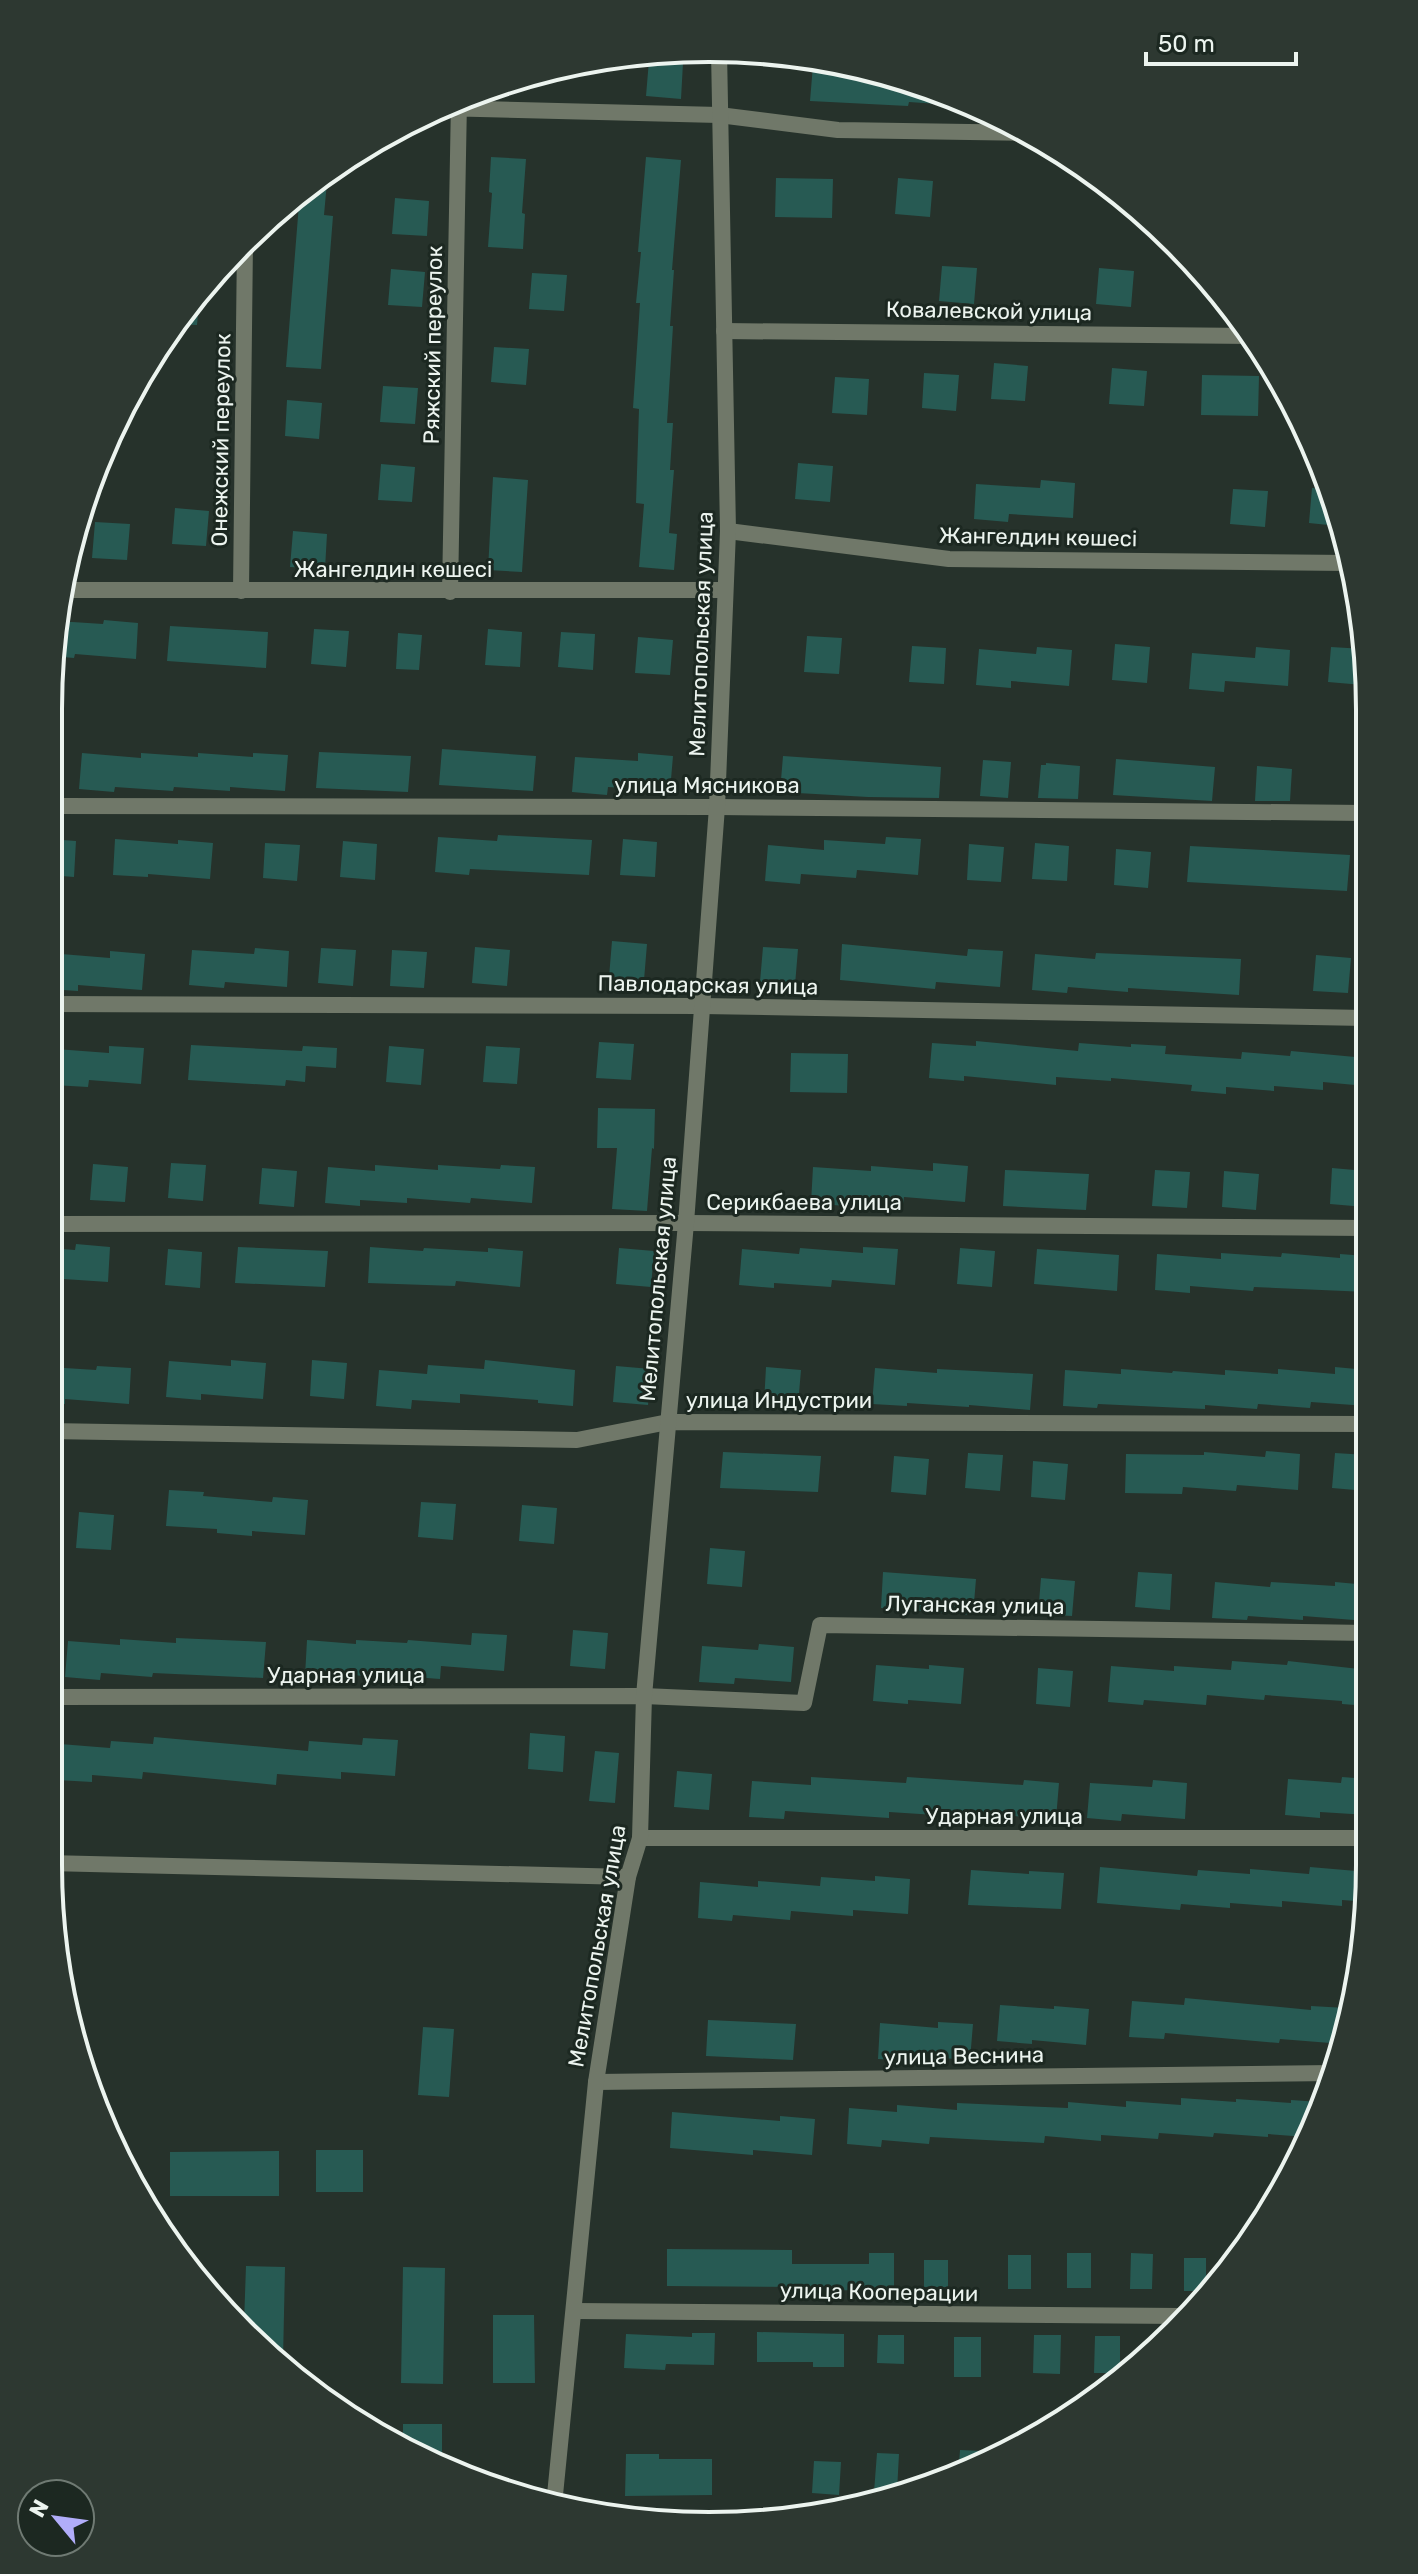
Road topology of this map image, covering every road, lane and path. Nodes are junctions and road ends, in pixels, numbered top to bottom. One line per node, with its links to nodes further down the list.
1 (719, 62): 4 (street, Мелитопольская улица)
2 (478, 105): 4 (street)
3 (459, 112): 14 (street, Ряжский переулок)
4 (719, 115): 5 (street); 7 (street, Мелитопольская улица)
5 (1002, 133)
6 (245, 259): 13 (street, Онежский переулок)
7 (724, 331): 8 (street, Ковалевской улица); 9 (street, Мелитопольская улица)
8 (1237, 336)
9 (728, 531): 10 (street, Жангелдин көшесі); 12 (street, Мелитопольская улица)
10 (1339, 563)
11 (73, 590): 13 (street, Жангелдин көшесі)
12 (725, 590): 14 (street, Жангелдин көшесі); 16 (street, Мелитопольская улица)
13 (241, 591): 14 (street, Жангелдин көшесі)
14 (450, 592)
15 (62, 806): 16 (street, улица Мясникова)
16 (717, 807): 17 (street, улица Мясникова); 19 (street, Мелитопольская улица)
17 (1356, 813)
18 (62, 1004): 19 (street, Павлодарская улица)
19 (702, 1006): 20 (street, Павлодарская улица); 21 (street, Мелитопольская улица)
20 (1356, 1018)
21 (686, 1223): 22 (street, Серикбаева улица); 23 (street, Серикбаева улица); 24 (street, Мелитопольская улица)
22 (62, 1224)
23 (1356, 1228)
24 (668, 1422): 25 (street, улица Индустрии); 26 (street, улица Индустрии); 28 (street, Мелитопольская улица)
25 (1356, 1424)
26 (62, 1431)
27 (1356, 1633): 28 (street, Луганская улица)
28 (644, 1696): 29 (street, Ударная улица); 30 (street, Мелитопольская улица)
29 (62, 1697)
30 (640, 1838): 31 (street, Ударная улица); 33 (street, Мелитопольская улица)
31 (1356, 1838)
32 (62, 1863): 33 (street)
33 (628, 1877): 35 (street, Мелитопольская улица)
34 (1322, 2073): 35 (street, улица Веснина)
35 (596, 2082): 36 (street, Мелитопольская улица)
36 (575, 2311): 37 (street, улица Кооперации); 38 (street, Мелитопольская улица)
37 (1172, 2316)
38 (555, 2493)

